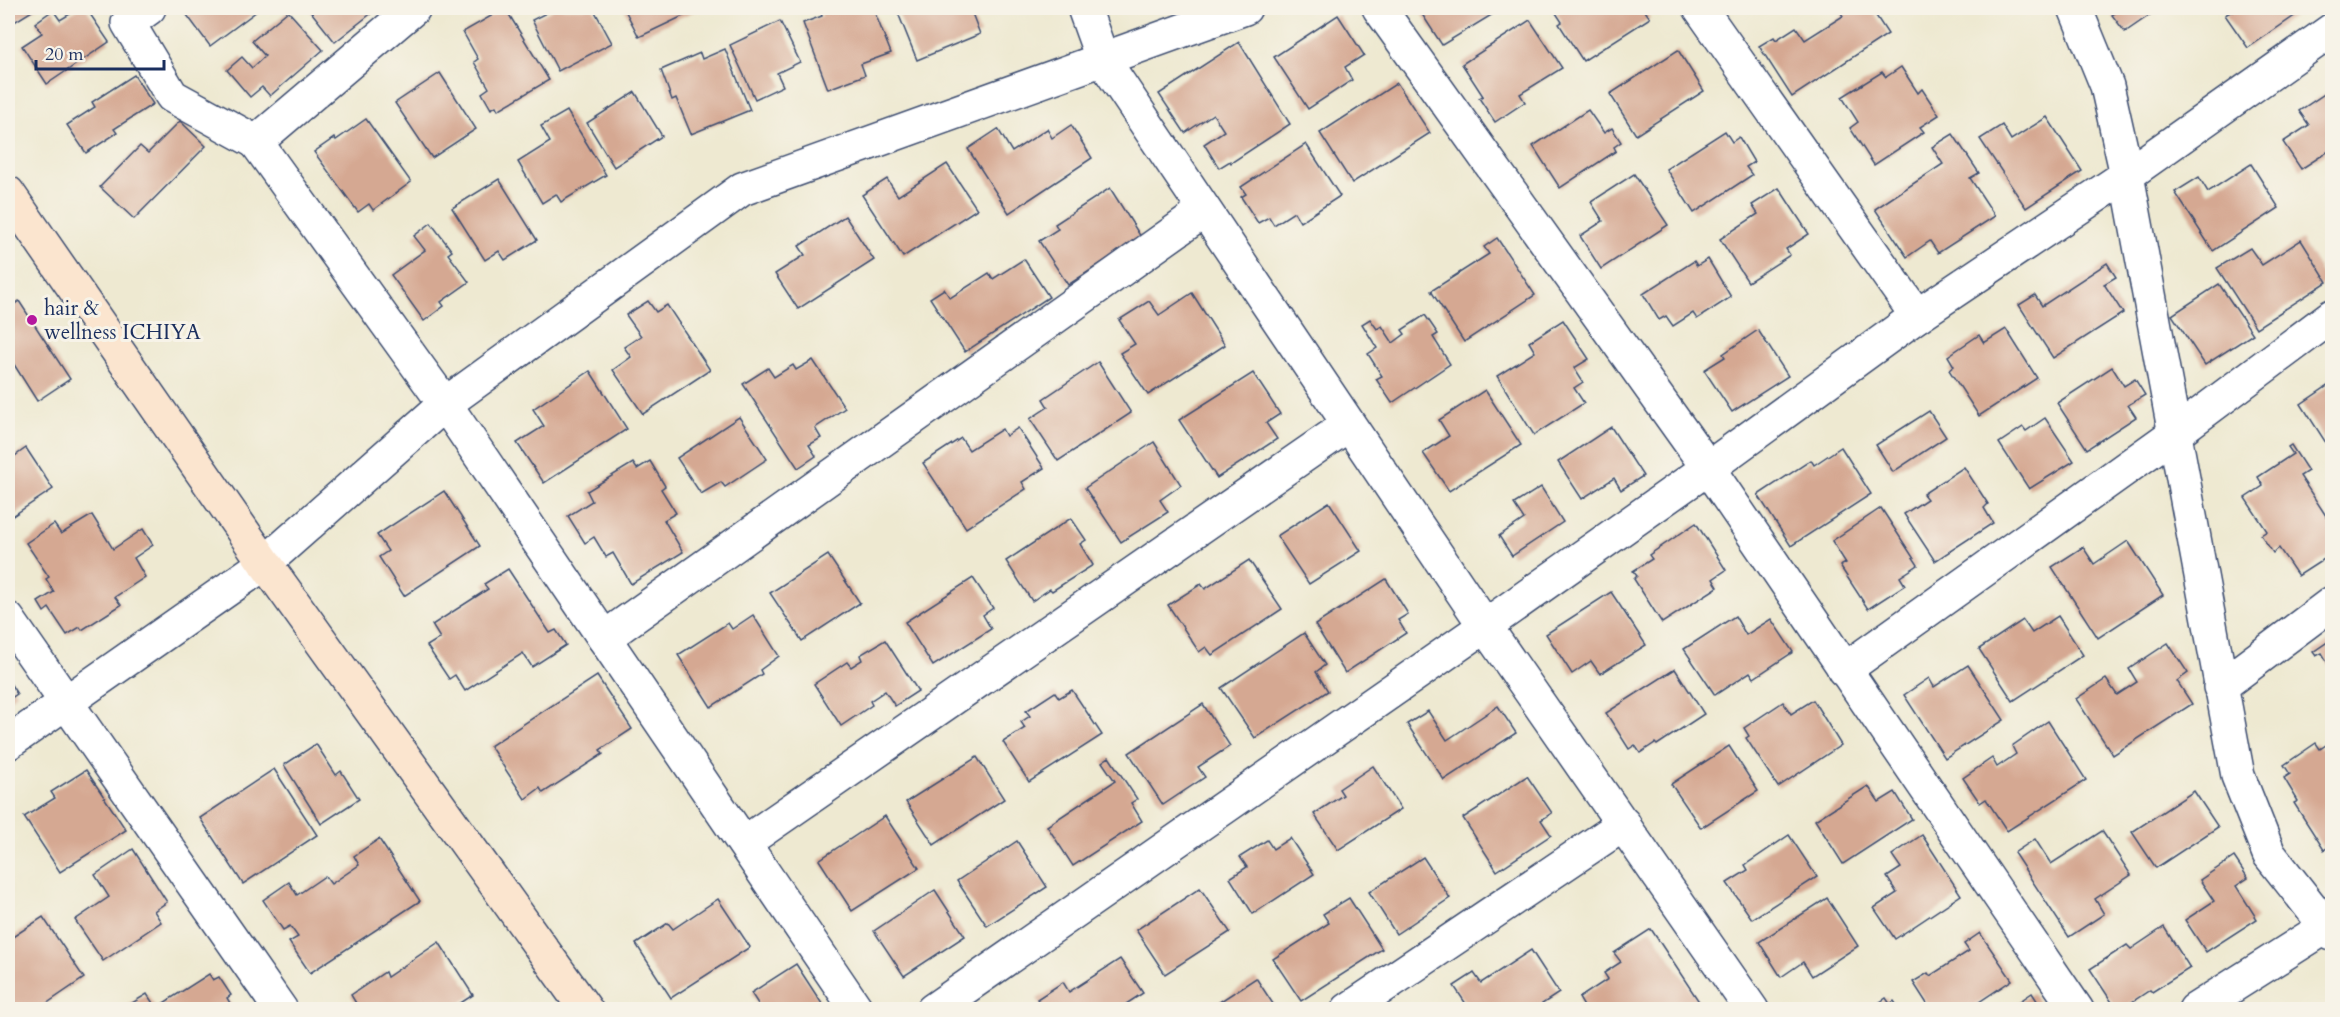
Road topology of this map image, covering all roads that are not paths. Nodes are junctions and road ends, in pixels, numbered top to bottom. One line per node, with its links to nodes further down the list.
1 (149, 8): 10 (street)
2 (414, 8): 10 (street)
3 (1084, 8): 9 (street)
4 (1245, 8): 9 (street)
5 (1379, 8): 19 (street)
6 (1700, 8): 14 (street)
7 (2075, 8): 11 (street)
8 (2332, 30): 11 (street)
9 (1101, 58): 13 (street); 16 (street)
10 (256, 142): 16 (street)
11 (2127, 175): 14 (street); 18 (street)
12 (8, 193): 20 (street)
13 (1204, 211): 17 (street); 24 (street)
14 (1917, 316): 19 (street)
15 (2332, 316): 18 (street)
16 (445, 404): 20 (street); 24 (street)
17 (1348, 425): 23 (street); 30 (street)
18 (2174, 434): 25 (street); 26 (street)
19 (1708, 468): 23 (street); 25 (street)
20 (265, 563): 27 (street); 33 (street)
21 (2332, 603): 26 (street)
22 (8, 619): 27 (street)
23 (1485, 626): 29 (street); 35 (street)
24 (604, 638): 30 (street)
25 (1845, 670): 38 (street)
26 (2220, 687): 31 (street)
27 (67, 701): 28 (street); 32 (street)
28 (8, 743)
29 (1624, 824): 36 (street); 37 (street)
30 (744, 843): 34 (street)
31 (2330, 928): 39 (street)
32 (281, 1010)
33 (586, 1010)
34 (857, 1010)
35 (933, 1010)
36 (1348, 1010)
37 (1752, 1010)
38 (2077, 1010)
39 (2195, 1010)

